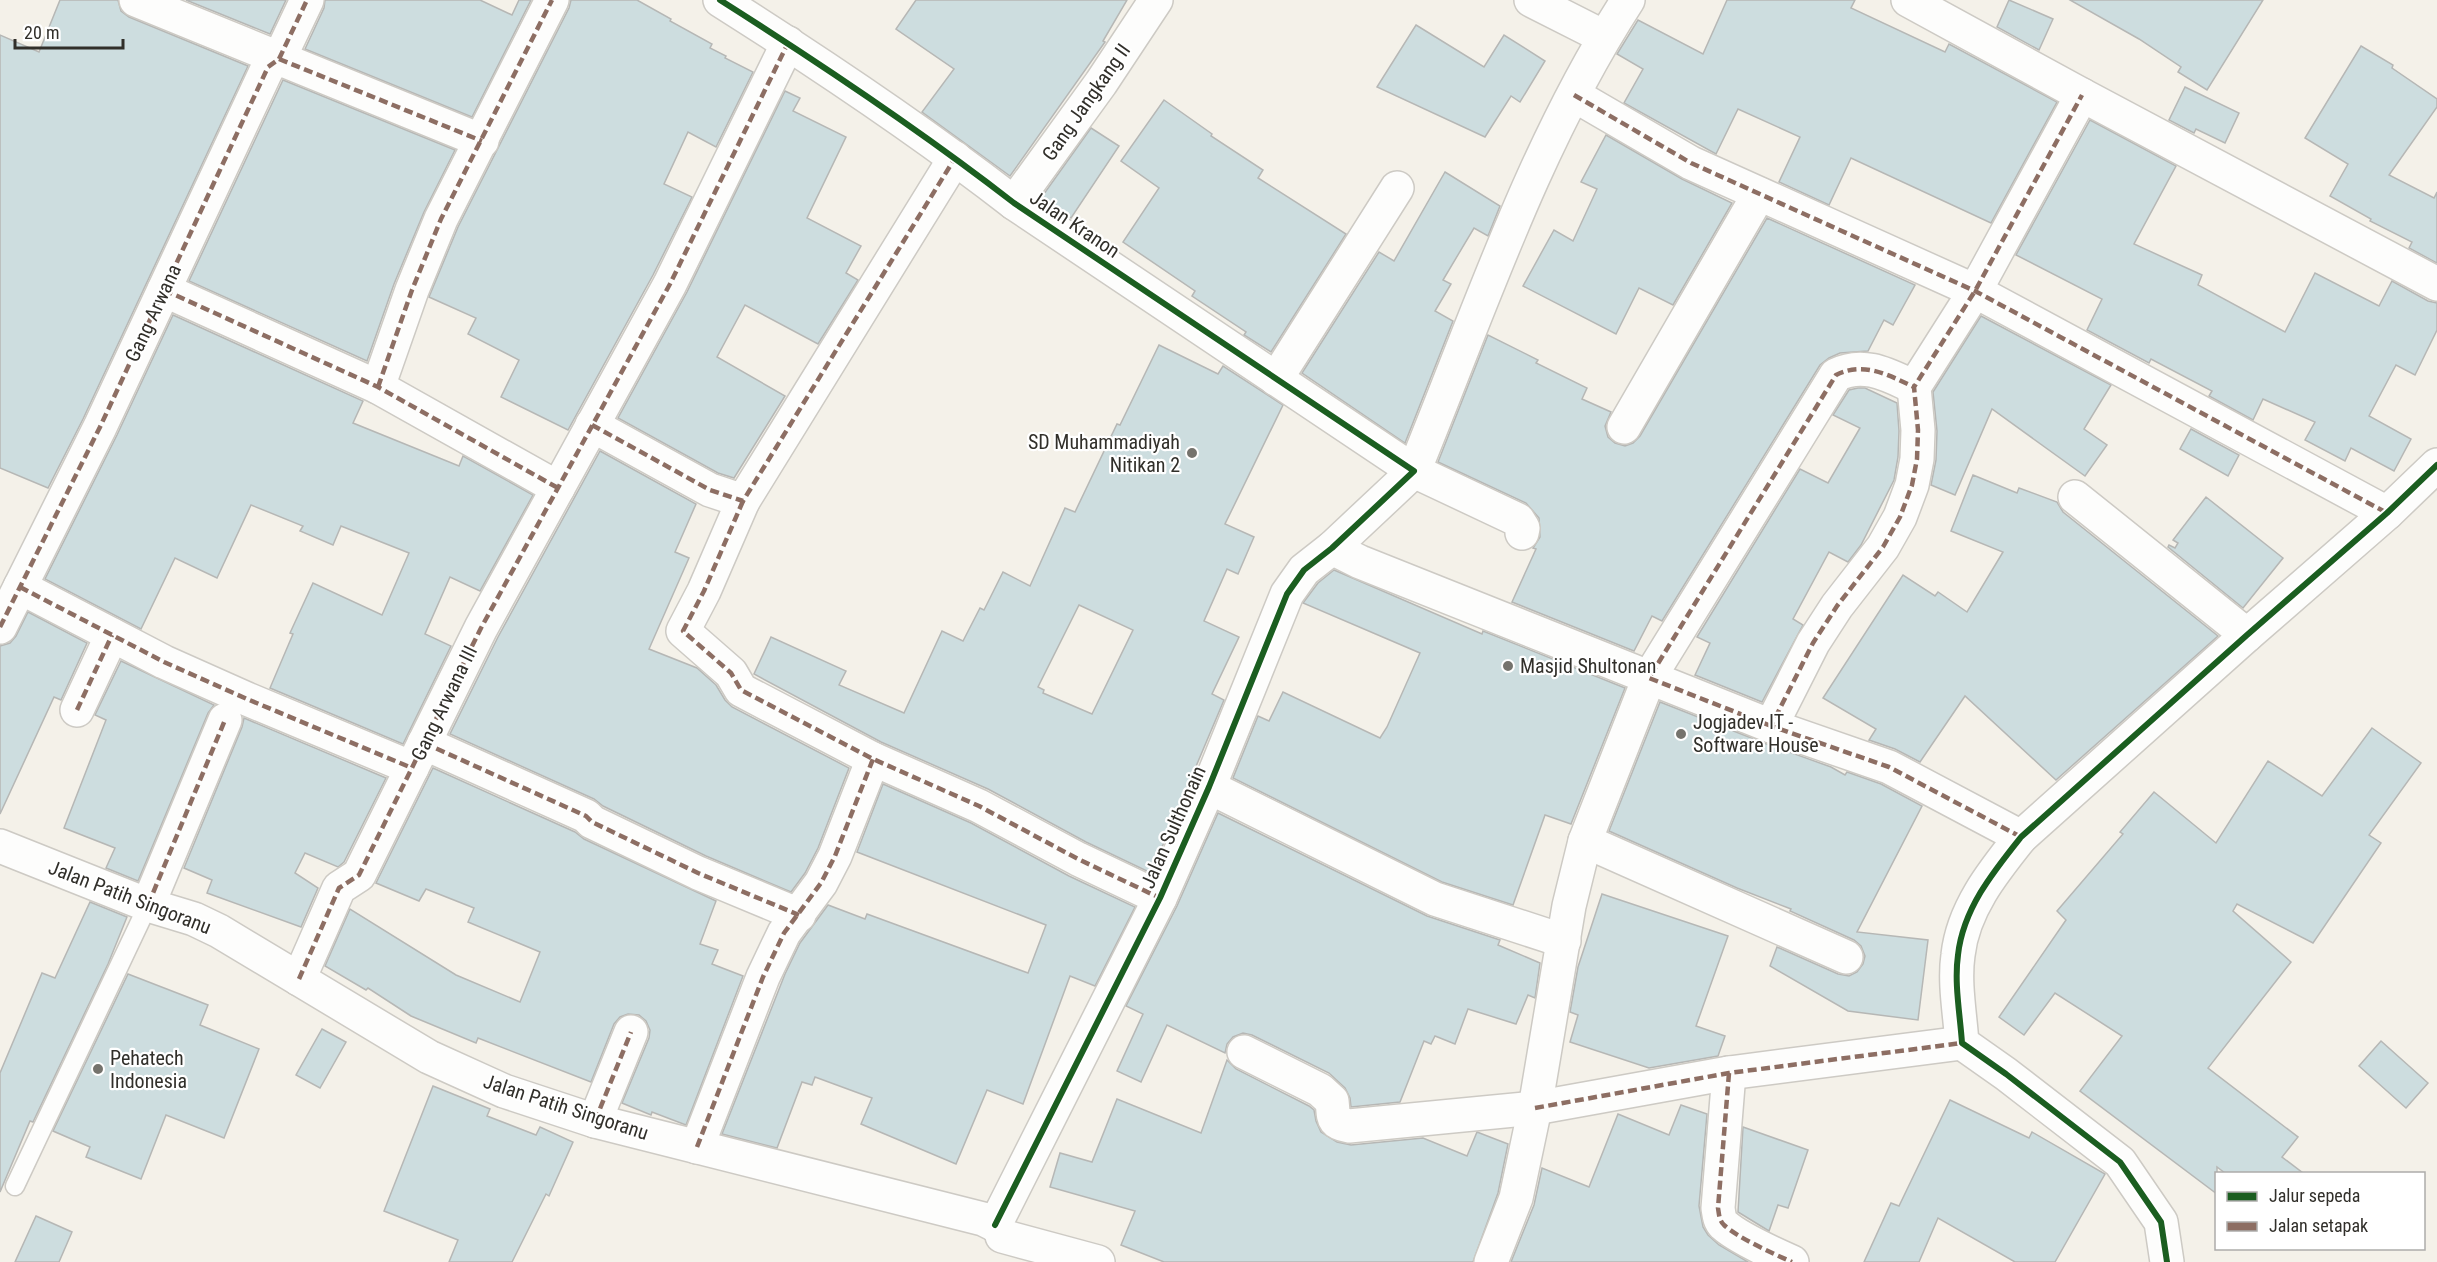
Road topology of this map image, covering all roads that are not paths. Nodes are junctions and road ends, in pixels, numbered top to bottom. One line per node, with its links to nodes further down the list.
1 (136, 0): 11 (street)
2 (307, 0): 11 (street, Gang Arwana)
3 (552, 0): 14 (street)
4 (720, 0): 10 (street, Jalan Kranon)
5 (1156, 0): 18 (street, Gang Jangkang II)
6 (1531, 0): 9 (street)
7 (1628, 0): 9 (street)
8 (1908, 0): 13 (street)
9 (1604, 37): 12 (street)
10 (788, 43): 15 (street, Jalan Kranon); 25 (street, Gang Arwana III)
11 (279, 59): 14 (street); 20 (street, Gang Arwana)
12 (1574, 95): 17 (street); 28 (street)
13 (2082, 95): 19 (street); 21 (street)
14 (482, 141): 23 (street)
15 (955, 158): 18 (street, Jalan Kranon); 31 (street)
16 (1397, 188): 22 (street)
17 (1759, 194): 21 (street); 26 (street)
18 (1014, 203): 22 (street, Jalan Kranon)
19 (2437, 284)
20 (164, 290): 23 (street); 35 (street, Gang Arwana)
21 (1975, 291): 24 (street); 32 (street)
22 (1276, 379): 28 (street, Jalan Kranon)
23 (378, 387): 29 (street)
24 (1914, 387): 39 (street); 42 (street)
25 (592, 425): 29 (street, Gang Arwana III); 31 (street)
26 (1624, 427)
27 (2437, 465): 32 (street)
28 (1414, 471): 33 (street, Jalan Kranon); 34 (street, Jalan Sulthonain)
29 (558, 488): 43 (street, Gang Arwana III)
30 (2075, 497): 38 (street)
31 (743, 501): 44 (street)
32 (2387, 513): 38 (street)
33 (1521, 533)
34 (1332, 548): 39 (street); 45 (street, Jalan Sulthonain)
35 (20, 587): 36 (street, Gang Arwana); 37 (street)
36 (0, 627)
37 (112, 635): 40 (street); 41 (street)
38 (2247, 635): 46 (street)
39 (1649, 678): 42 (street); 47 (street)
40 (77, 710)
41 (236, 710): 43 (street); 50 (street)
42 (1771, 726): 46 (street)
43 (418, 756): 51 (street); 54 (street, Gang Arwana III)
44 (873, 759): 49 (street); 51 (street)
45 (1209, 787): 49 (street, Jalan Sulthonain); 52 (street)
46 (2021, 837): 56 (street)
47 (1585, 841): 52 (street); 53 (street)
48 (0, 846): 50 (street, Jalan Patih Singoranu)
49 (1160, 898): 63 (street, Jalan Sulthonain)
50 (148, 905): 54 (street, Jalan Patih Singoranu); 62 (lane)
51 (799, 915): 61 (street)
52 (1564, 941): 59 (street)
53 (1846, 957)
54 (299, 979): 60 (street, Jalan Patih Singoranu)
55 (631, 1032): 60 (street)
56 (1962, 1043): 58 (street); 67 (street)
57 (1244, 1052): 59 (street)
58 (1729, 1073): 59 (street); 66 (street)
59 (1535, 1108): 65 (street)
60 (595, 1121): 61 (street, Jalan Patih Singoranu)
61 (697, 1147): 63 (street, Jalan Patih Singoranu)
62 (15, 1186)
63 (999, 1241): 64 (street, Jalan Patih Singoranu)
64 (1098, 1262)
65 (1491, 1262)
66 (1792, 1262)
67 (2167, 1262)

